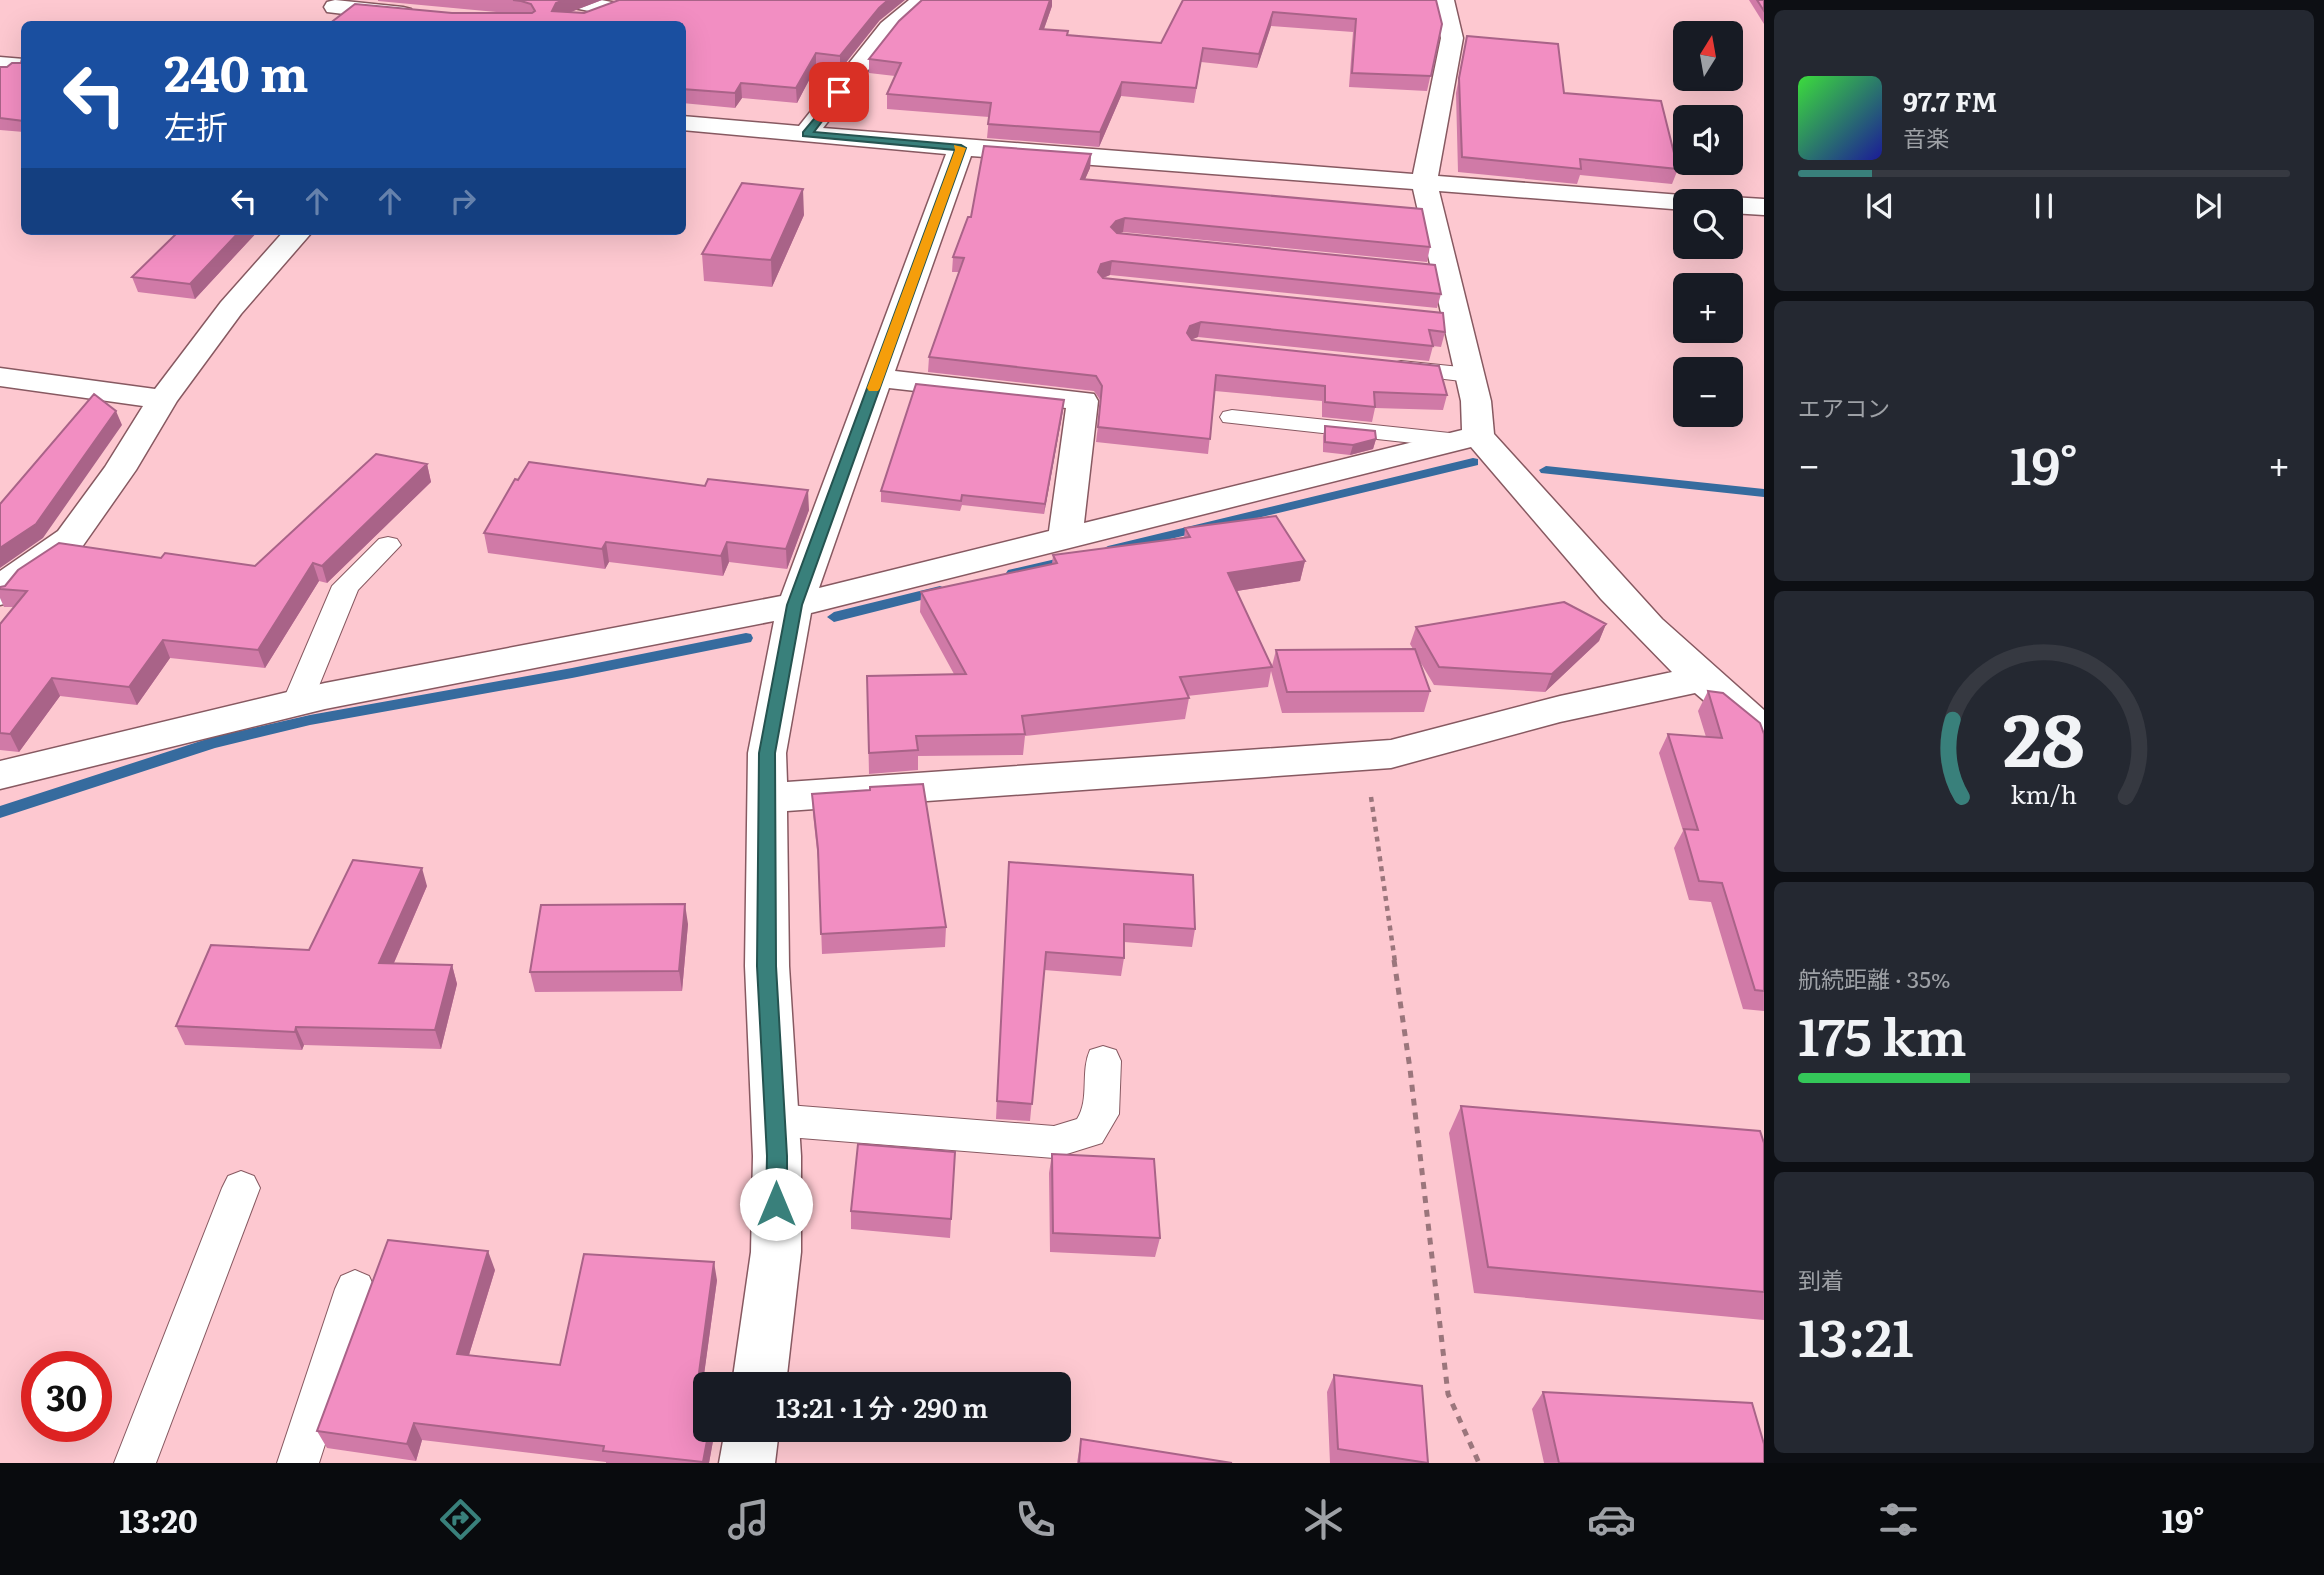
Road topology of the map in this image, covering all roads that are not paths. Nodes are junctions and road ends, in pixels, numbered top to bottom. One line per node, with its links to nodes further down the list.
1 (567, 0): 5 (street)
2 (922, 0): 12 (street)
3 (1443, 0): 14 (street)
4 (339, 4): 6 (street); 7 (street)
5 (619, 4): 8 (street)
6 (429, 16)
7 (320, 21)
8 (575, 21)
9 (0, 64): 10 (street)
10 (21, 66)
11 (686, 123): 12 (street)
12 (806, 134): 13 (street)
13 (961, 148): 14 (street); 22 (street)
14 (1424, 182): 15 (street); 20 (street)
15 (1673, 201)
16 (1743, 206): 17 (street)
17 (1764, 208)
18 (295, 235): 23 (street)
19 (1375, 365): 20 (lane)
20 (1470, 375): 25 (street)
21 (0, 377): 23 (street)
22 (877, 378): 26 (street); 29 (street)
23 (163, 399): 28 (street)
24 (1232, 417): 25 (lane)
25 (1468, 439): 26 (street); 30 (street)
26 (1065, 538): 29 (street)
27 (388, 545): 31 (lane)
28 (0, 594)
29 (794, 605): 31 (street); 34 (street)
30 (1704, 678): 32 (street); 34 (street)
31 (297, 703): 33 (street)
32 (1764, 730)
33 (0, 775)
34 (767, 797): 36 (street)
35 (1102, 1061): 36 (lane)
36 (775, 1120): 39 (street)
37 (241, 1188): 41 (lane)
38 (355, 1289): 42 (lane)
39 (761, 1372)
40 (750, 1442): 43 (street)
41 (135, 1463)
42 (298, 1463)
43 (747, 1463)

